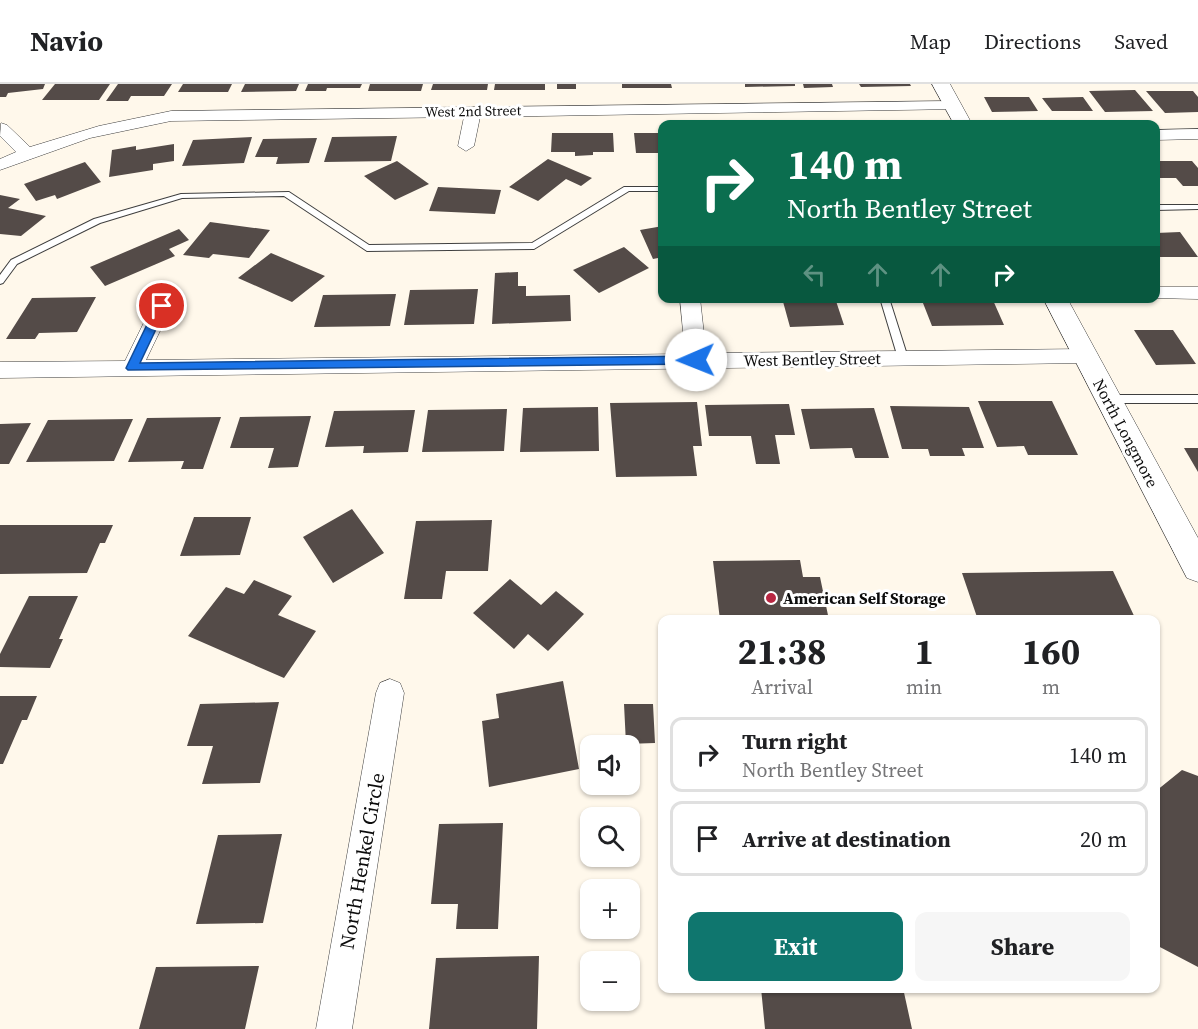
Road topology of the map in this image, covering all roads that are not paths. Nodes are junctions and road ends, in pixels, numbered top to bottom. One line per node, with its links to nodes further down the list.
1 (941, 84): 2 (street)
2 (953, 106): 3 (street, West 2nd Street); 4 (street)
3 (473, 111): 8 (street); 9 (street, West 2nd Street)
4 (961, 120)
5 (1, 128): 9 (street)
6 (1160, 135): 7 (street)
7 (1198, 135)
8 (466, 146)
9 (27, 154): 10 (street, West 2nd Street)
10 (0, 165)
11 (658, 189): 14 (lane)
12 (1198, 207): 13 (lane)
13 (1160, 208)
14 (0, 281)
15 (1160, 293): 16 (street)
16 (1198, 293)
17 (690, 303): 23 (street)
18 (886, 303): 22 (lane)
19 (1058, 303): 21 (street, North Longmore)
20 (162, 306): 24 (street)
21 (1085, 356): 22 (street, West Bentley Street); 26 (street, North Longmore)
22 (903, 358): 23 (street, West Bentley Street)
23 (696, 360): 24 (street, West Bentley Street)
24 (132, 368): 25 (street, West Bentley Street)
25 (0, 370)
26 (1108, 399): 27 (lane); 28 (street, North Longmore)
27 (1198, 399)
28 (1190, 537): 29 (street, North Longmore)
29 (1198, 568)
30 (390, 693): 31 (street, North Henkel Circle)
31 (334, 1029)

